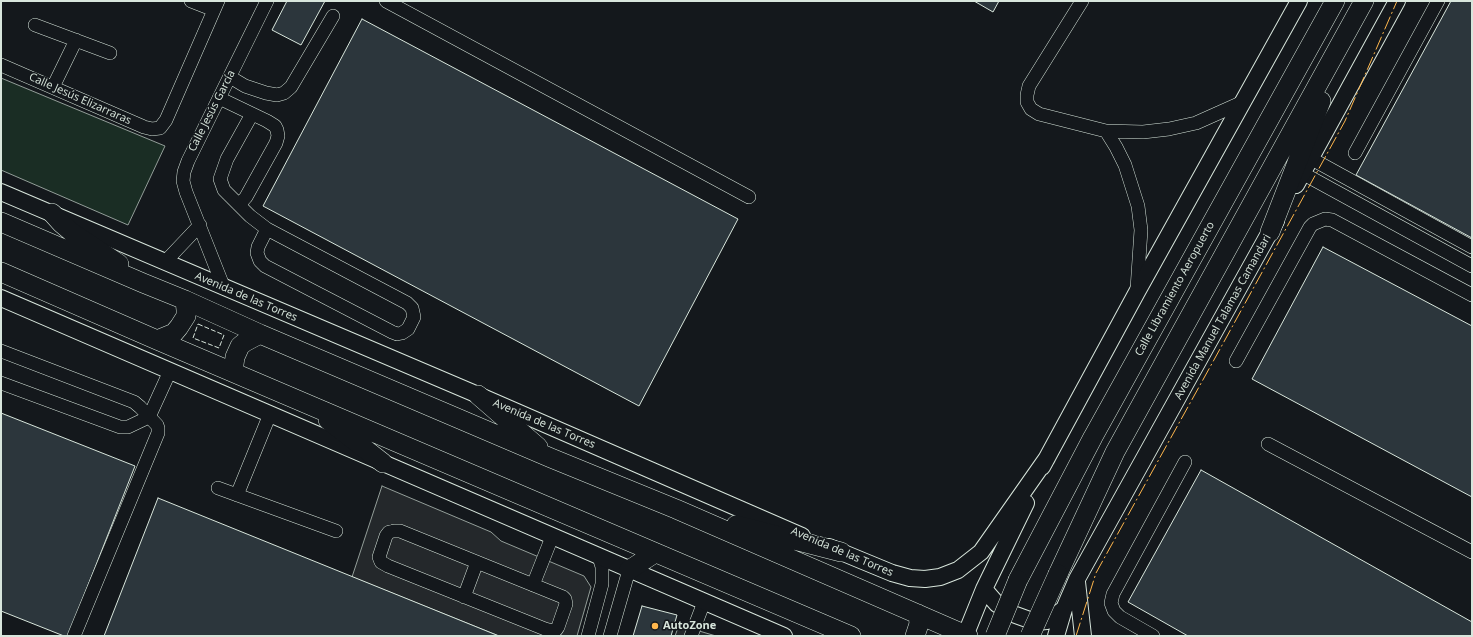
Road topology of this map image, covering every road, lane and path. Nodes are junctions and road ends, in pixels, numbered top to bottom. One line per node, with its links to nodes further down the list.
1 (191, 1): 10 (street)
2 (267, 1): 17 (street, Calle Jesús García)
3 (386, 1): 27 (street)
4 (1082, 1): 22 (street)
5 (1299, 1): 20 (main road)
6 (1335, 1): 86 (highway, Calle Libramiento Aeropuerto, bridge)
7 (1364, 1): 13 (highway)
8 (1397, 1): 24 (main road, Avenida Manuel Talamas Camandari)
9 (1438, 1): 23 (street)
10 (216, 6): 18 (street, Calle Jesús Elizarraras)
11 (333, 16): 17 (street)
12 (35, 25): 14 (street)
13 (1346, 35): 33 (highway); 87 (highway, bridge)
14 (76, 40): 15 (street); 18 (street)
15 (110, 53)
16 (1, 65): 18 (street, Calle Jesús Elizarraras)
17 (230, 77): 19 (street, Calle Jesús García)
18 (53, 87)
19 (219, 98): 21 (street); 31 (street, Calle Jesús García)
20 (1243, 102): 22 (street); 40 (main road)
21 (252, 114): 28 (street); 28 (street)
22 (1106, 130): 40 (street)
23 (1355, 153)
24 (1310, 158): 25 (main road, Avenida Manuel Talamas Camandari); 34 (street)
25 (1302, 173): 33 (main road, Avenida Manuel Talamas Camandari); 36 (street)
26 (1, 192): 29 (main road, Avenida de las Torres)
27 (749, 197)
28 (239, 205): 32 (street)
29 (52, 213): 35 (main road, Avenida de las Torres); 38 (highway)
30 (1, 222): 38 (highway)
31 (200, 225): 35 (street); 39 (street, Calle Jesús García)
32 (267, 229): 32 (street)
33 (1270, 232): 71 (main road, Avenida Manuel Talamas Camandari)
34 (1472, 247)
35 (165, 262): 39 (main road, Avenida de las Torres)
36 (1472, 266)
37 (1, 272): 45 (highway)
38 (143, 283): 43 (highway)
39 (224, 288): 51 (main road, Avenida de las Torres)
40 (1137, 292): 57 (main road)
41 (1472, 295): 47 (street)
42 (1, 298): 48 (main road)
43 (185, 300): 44 (highway); 45 (highway)
44 (260, 334): 49 (highway); 56 (highway)
45 (157, 340): 49 (highway)
46 (1, 351): 54 (street)
47 (1236, 360)
48 (170, 371): 53 (main road); 54 (street)
49 (233, 372): 52 (highway)
50 (1, 383): 54 (street)
51 (478, 395): 56 (highway); 65 (main road, Avenida de las Torres)
52 (307, 403): 59 (highway); 67 (highway)
53 (270, 414): 59 (main road); 61 (street)
54 (149, 417): 78 (street)
55 (1268, 444): 66 (street)
56 (551, 458): 62 (highway)
57 (1047, 458): 65 (main road, Avenida de las Torres); 73 (main road)
58 (1185, 462): 90 (street)
59 (383, 463): 64 (main road)
60 (218, 488): 61 (street)
61 (237, 495): 63 (street)
62 (676, 509): 65 (highway); 77 (highway)
63 (336, 531)
64 (552, 537): 68 (main road); 72 (street)
65 (841, 552)
66 (1472, 552)
67 (655, 553): 70 (highway); 83 (highway)
68 (600, 557): 70 (main road); 79 (street)
69 (477, 562): 72 (street); 74 (street); 74 (street)
70 (629, 570): 75 (main road); 80 (street)
71 (1077, 579): 76 (main road, Avenida Manuel Talamas Camandari); 89 (main road)
72 (533, 585): 74 (street)
73 (984, 589): 76 (main road); 85 (main road)
74 (464, 597)
75 (704, 602): 81 (street); 82 (main road)
76 (1064, 608): 88 (main road, Avenida Manuel Talamas Camandari)
77 (918, 614): 84 (highway); 85 (highway)
78 (74, 636)
79 (588, 636)
80 (610, 636)
81 (691, 636)
82 (784, 636)
83 (851, 636)
84 (915, 636)
85 (966, 636)
86 (995, 636)
87 (1030, 636)
88 (1056, 636)
89 (1084, 636)
90 (1154, 636)

